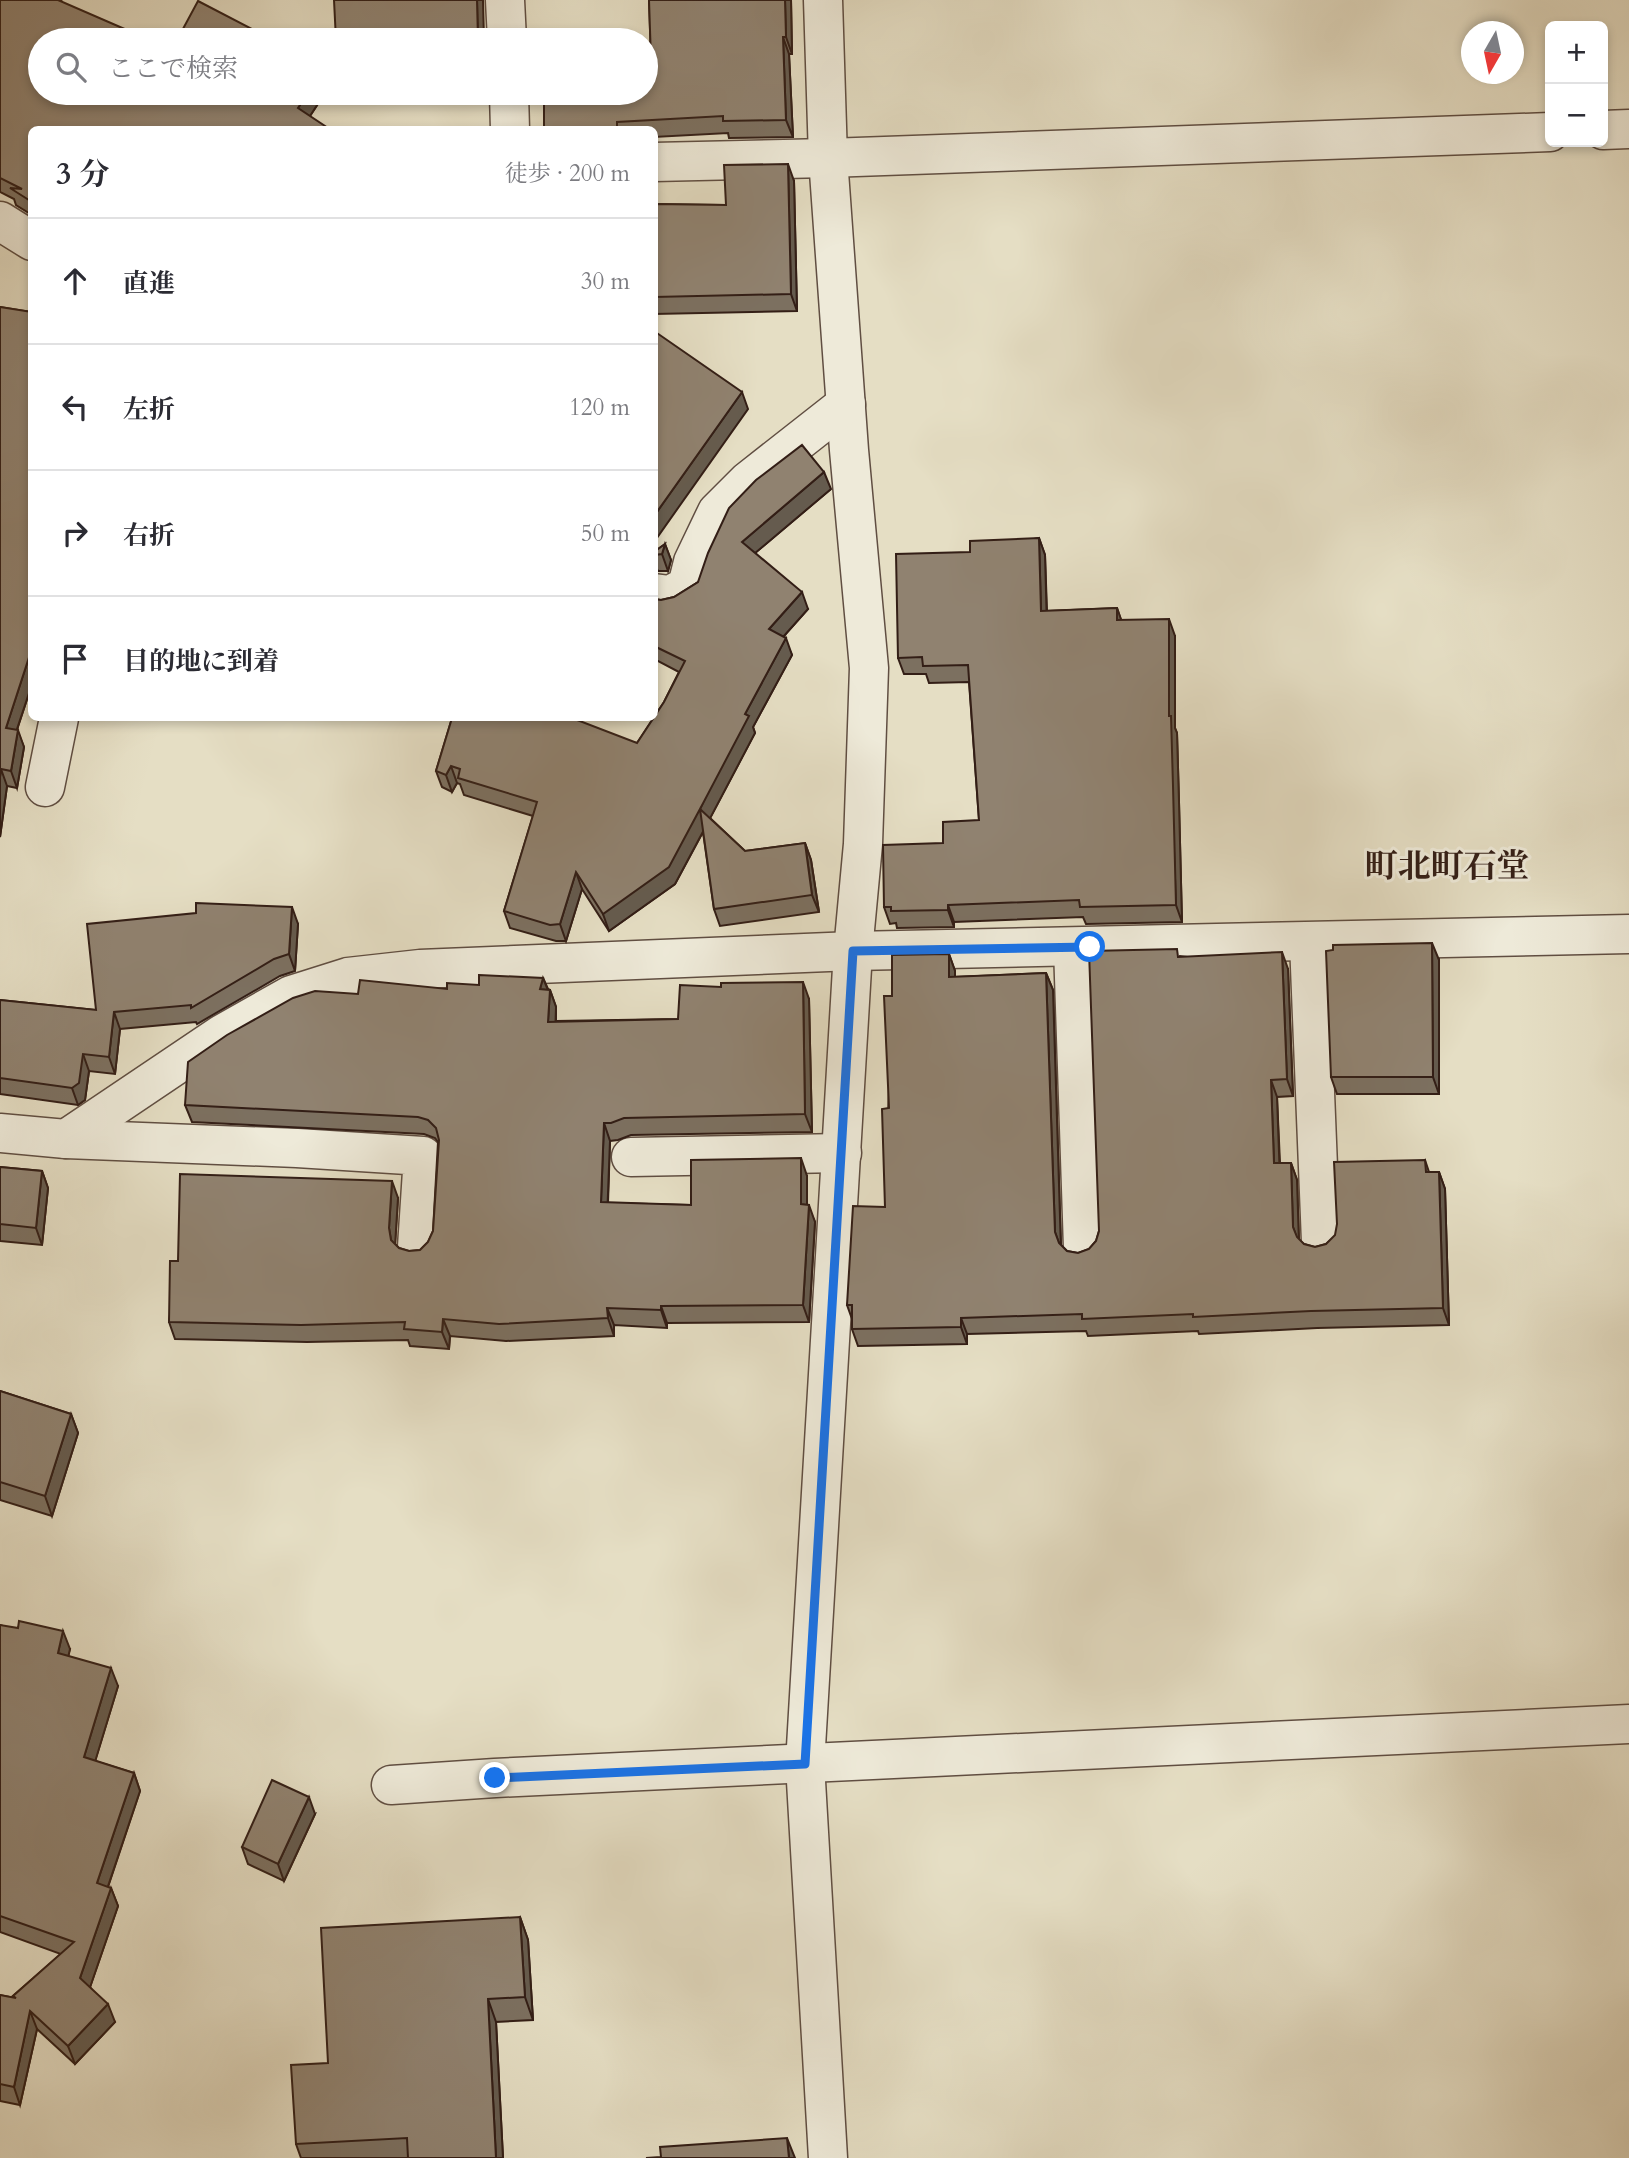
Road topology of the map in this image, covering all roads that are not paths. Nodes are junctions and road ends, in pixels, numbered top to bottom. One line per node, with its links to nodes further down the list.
1 (505, 0): 3 (street)
2 (823, 0): 9 (street)
3 (506, 28)
4 (509, 105): 5 (street)
5 (510, 126)
6 (1629, 129): 7 (street)
7 (1608, 130)
8 (1545, 132): 9 (street)
9 (828, 158): 10 (street); 13 (street)
10 (658, 162)
11 (0, 221): 12 (street)
12 (28, 238)
13 (846, 404): 14 (street); 20 (street)
14 (658, 594)
15 (58, 721): 16 (street)
16 (45, 788)
17 (1629, 934): 18 (street)
18 (1309, 942): 19 (street); 25 (street)
19 (1073, 947): 20 (street); 27 (street)
20 (853, 951): 22 (street); 23 (street)
21 (0, 1133): 22 (street)
22 (66, 1139): 26 (street)
23 (842, 1153): 24 (street); 29 (street)
24 (631, 1157)
25 (1321, 1242)
26 (417, 1247)
27 (1083, 1248)
28 (1629, 1724): 29 (street)
29 (805, 1764): 30 (street); 31 (street)
30 (391, 1785)
31 (828, 2158)

